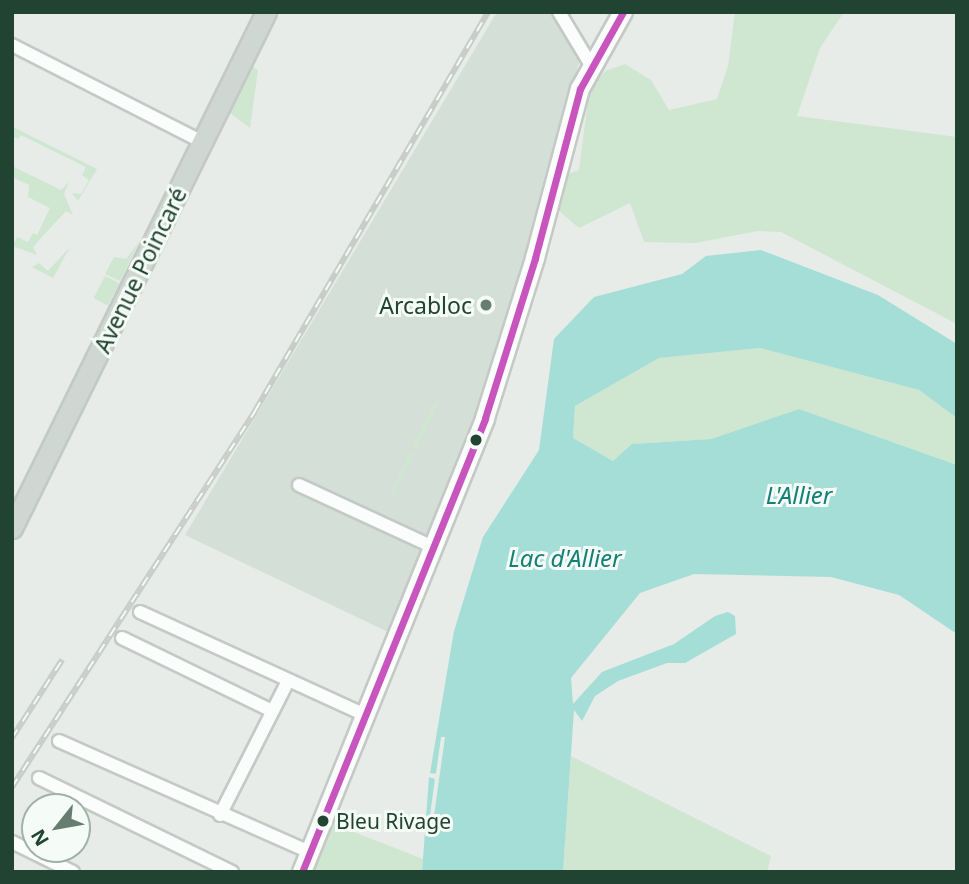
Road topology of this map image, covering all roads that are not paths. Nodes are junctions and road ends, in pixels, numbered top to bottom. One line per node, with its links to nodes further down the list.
1 (267, 12): 6 (main road, Avenue Poincaré)
2 (559, 12): 5 (street)
3 (623, 12): 5 (street)
4 (12, 45): 6 (street)
5 (592, 67): 9 (street)
6 (202, 142): 8 (main road, Avenue Poincaré)
7 (299, 485): 9 (street)
8 (12, 528)
9 (433, 547): 14 (street)
10 (140, 612): 12 (street)
11 (122, 638): 13 (street)
12 (288, 681): 13 (street); 14 (street)
13 (270, 710): 17 (street)
14 (365, 715): 19 (street)
15 (60, 741): 17 (street)
16 (39, 778): 21 (street)
17 (220, 814): 19 (street)
18 (12, 842): 20 (street)
19 (310, 852): 22 (street)
20 (73, 872)
21 (232, 872)
22 (302, 872)

